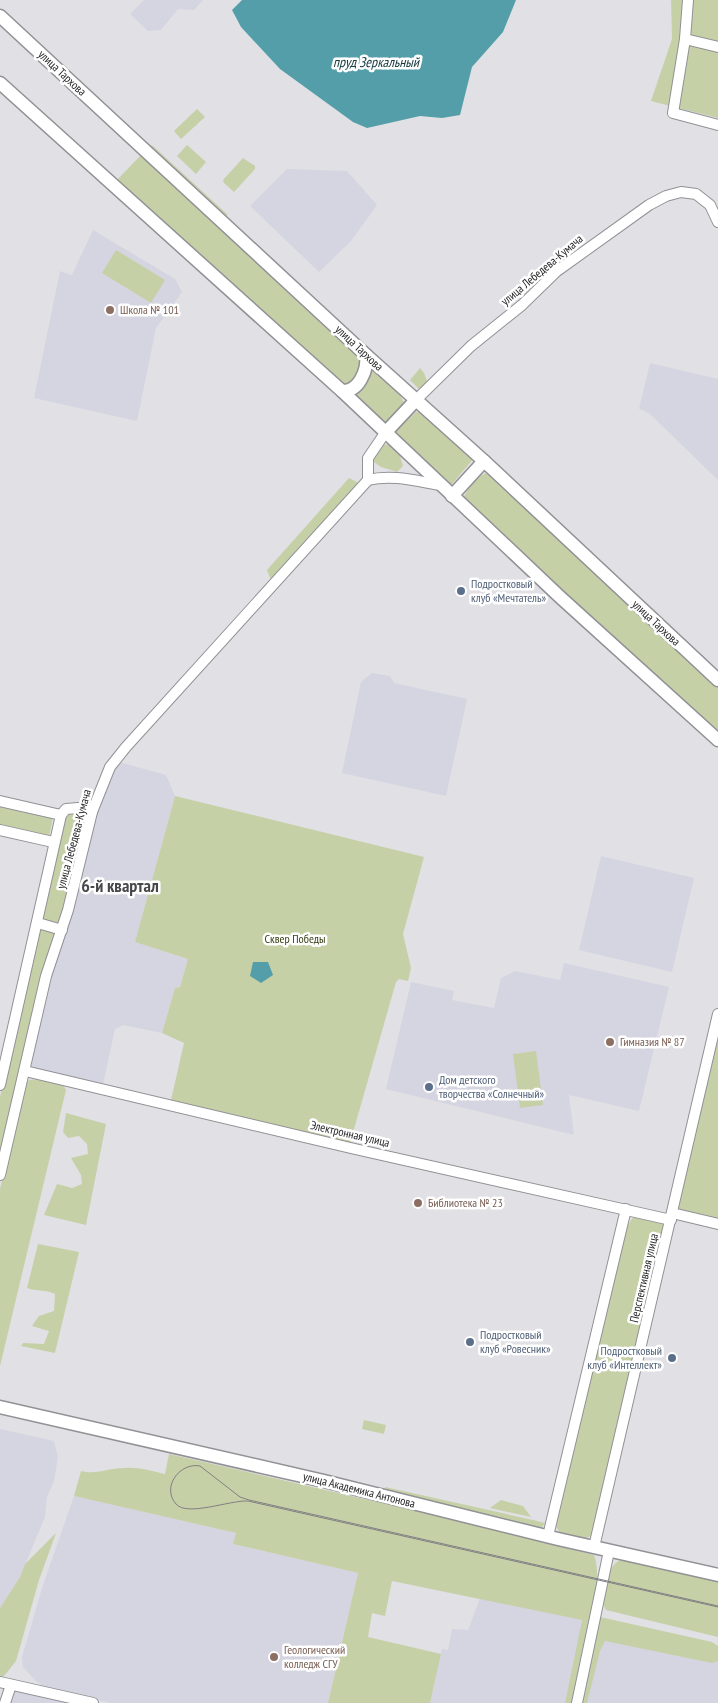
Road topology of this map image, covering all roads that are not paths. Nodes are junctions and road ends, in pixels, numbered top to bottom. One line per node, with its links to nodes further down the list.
1 (688, 0): 3 (street)
2 (0, 16): 8 (main road, улица Тархова)
3 (685, 39): 4 (street); 6 (street)
4 (718, 46)
5 (0, 83): 9 (main road)
6 (718, 125)
7 (718, 222): 10 (street, улица Лебедева-Кумача)
8 (366, 355): 9 (main road); 10 (main road, улица Тархова)
9 (342, 391): 11 (main road)
10 (416, 400): 11 (main road); 12 (main road, улица Тархова)
11 (385, 433): 13 (street); 14 (main road)
12 (484, 460): 15 (main road); 16 (main road, улица Тархова)
13 (368, 480): 14 (street); 19 (street, улица Лебедева-Кумача)
14 (440, 485): 15 (main road)
15 (452, 496): 17 (main road)
16 (718, 680)
17 (718, 740)
18 (0, 801): 20 (street)
19 (92, 812): 20 (street); 24 (street, улица Лебедева-Кумача)
20 (61, 815): 22 (street, улица Лебедева-Кумача)
21 (0, 830): 22 (street)
22 (53, 842): 23 (street, улица Лебедева-Кумача)
23 (38, 923): 24 (street); 27 (street, улица Лебедева-Кумача)
24 (62, 930): 26 (street, улица Лебедева-Кумача)
25 (718, 1014): 30 (street, Перспективная улица)
26 (25, 1071): 28 (street, улица Лебедева-Кумача); 29 (street, Электронная улица)
27 (0, 1085)
28 (0, 1176)
29 (626, 1209): 30 (street, Электронная улица); 33 (street)
30 (671, 1217): 31 (street, Электронная улица); 34 (street, Перспективная улица)
31 (718, 1224)
32 (0, 1407): 33 (main road, улица Академика Антонова)
33 (548, 1536): 34 (main road, улица Академика Антонова)
34 (594, 1547): 35 (main road, улица Академика Антонова)
35 (609, 1551): 36 (main road, улица Академика Антонова); 41 (street)
36 (718, 1575)
37 (0, 1682): 38 (street)
38 (11, 1685): 39 (street); 40 (street)
39 (5, 1703)
40 (93, 1703)
41 (577, 1703)

